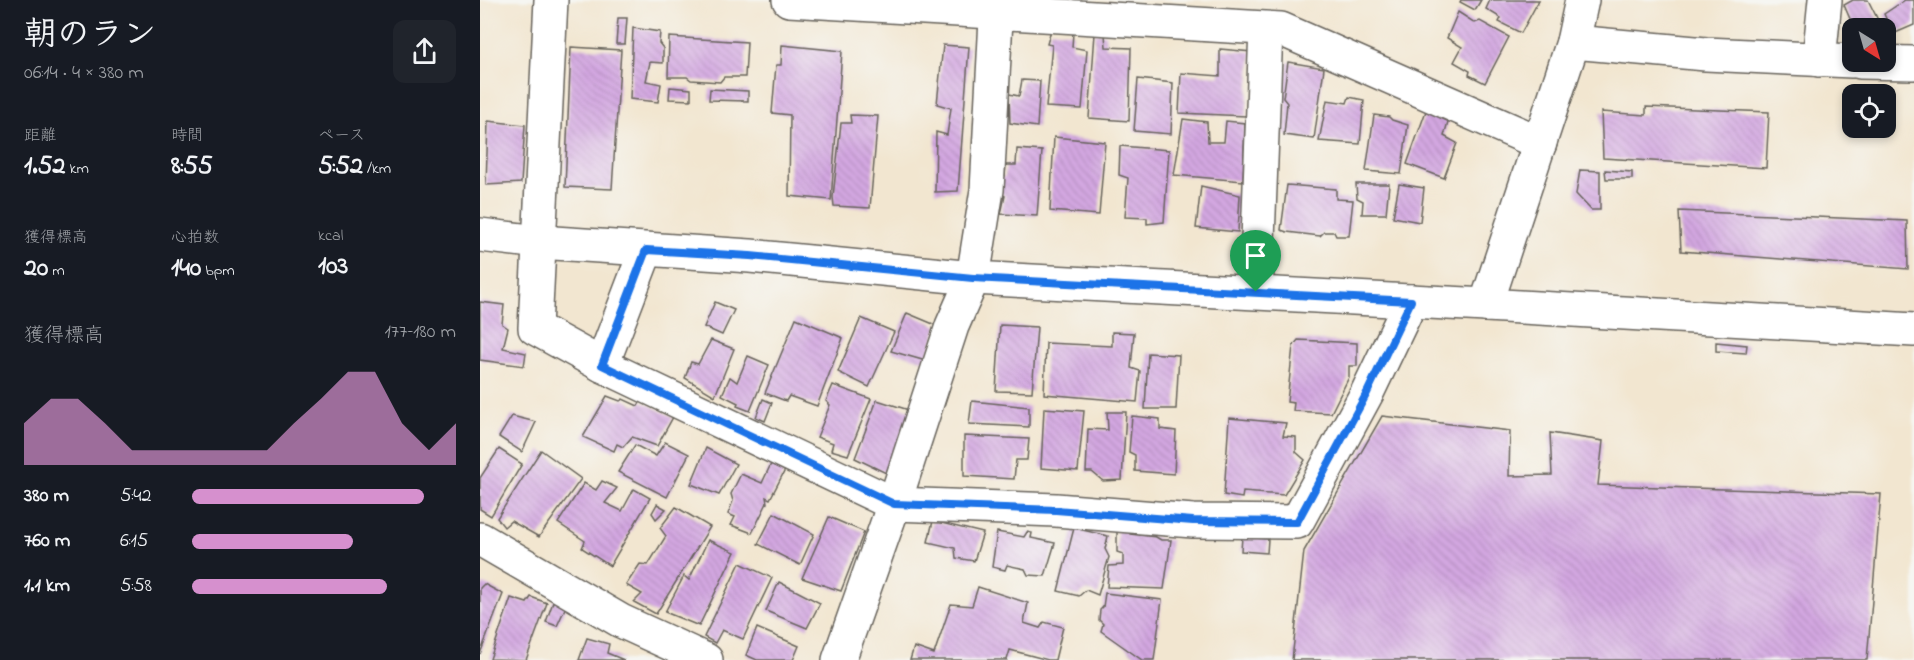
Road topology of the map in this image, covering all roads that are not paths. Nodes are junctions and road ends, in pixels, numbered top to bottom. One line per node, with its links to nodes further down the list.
1 (551, 0): 14 (street)
2 (789, 0): 5 (street)
3 (1582, 0): 7 (street)
4 (1825, 0): 8 (street)
5 (997, 7): 6 (street); 16 (street)
6 (1266, 29): 12 (street); 17 (street)
7 (1573, 42): 8 (street); 12 (street)
8 (1819, 60): 9 (street)
9 (1842, 61)
10 (1896, 63): 11 (street)
11 (1914, 63)
12 (1540, 143): 19 (street)
13 (480, 235): 14 (street)
14 (539, 242): 15 (street); 21 (street)
15 (646, 250): 16 (street); 21 (street)
16 (973, 278): 17 (street); 22 (street)
17 (1256, 292): 18 (street)
18 (1411, 301): 19 (street); 22 (street)
19 (1486, 304): 20 (street)
20 (1914, 330)
21 (602, 365): 22 (street)
22 (894, 504): 25 (street)
23 (480, 539): 24 (street)
24 (706, 660)
25 (839, 660)

